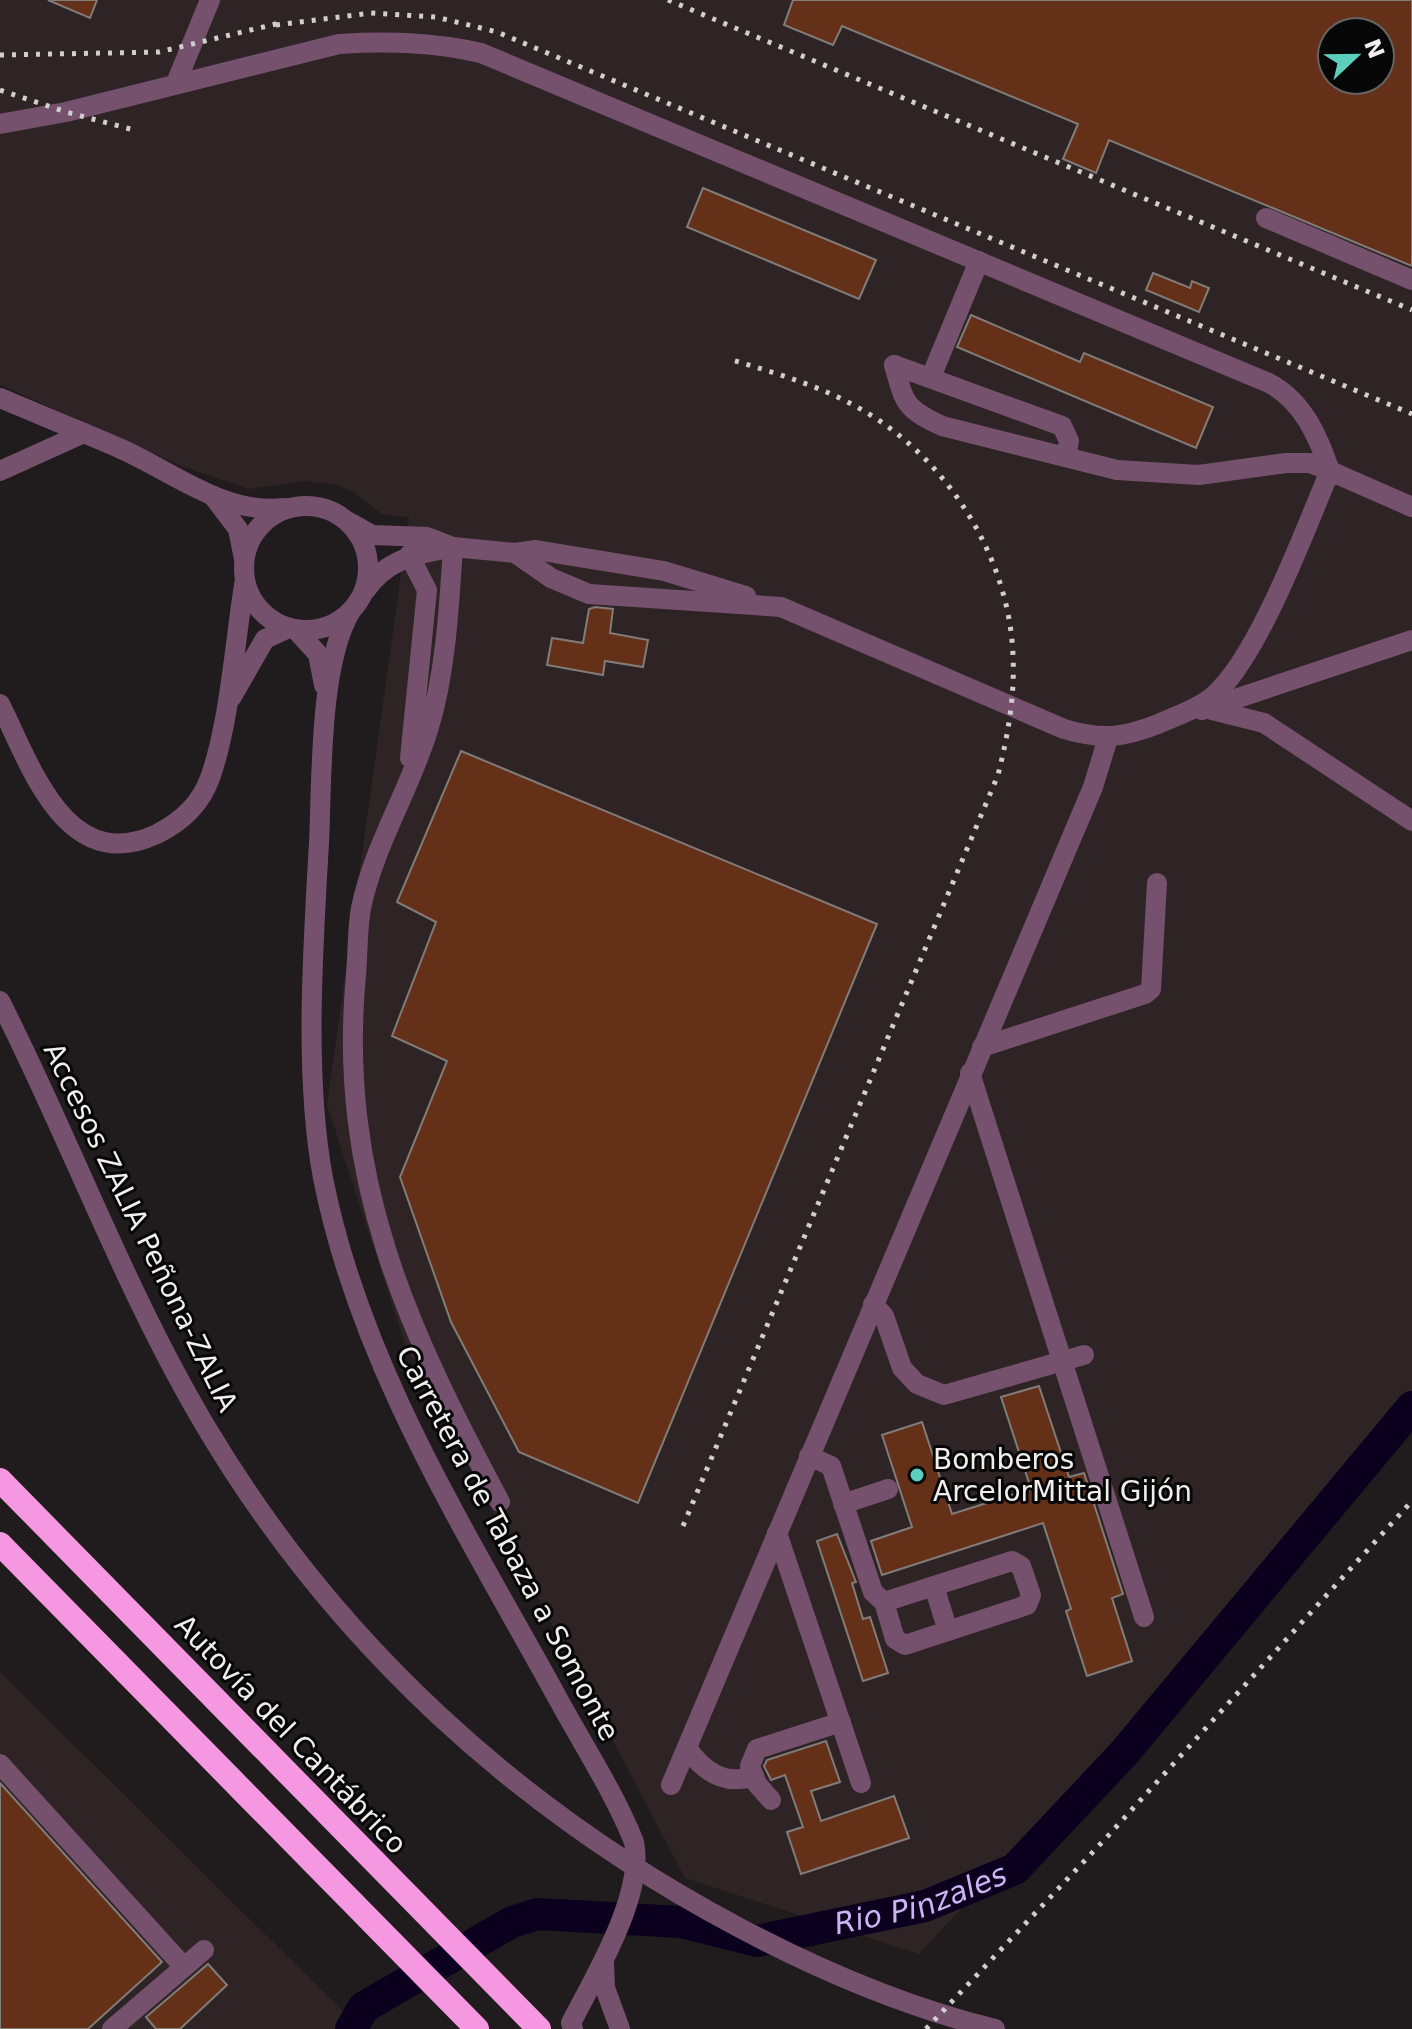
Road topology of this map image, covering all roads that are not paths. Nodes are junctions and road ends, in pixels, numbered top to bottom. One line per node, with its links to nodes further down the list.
1 (210, 0): 2 (street)
2 (176, 83): 3 (street); 5 (street)
3 (0, 124)
4 (1266, 218): 6 (street)
5 (979, 261): 7 (street); 12 (street)
6 (1412, 280)
7 (931, 377): 10 (street); 10 (street)
8 (0, 398): 9 (street)
9 (84, 433): 11 (street); 13 (street)
10 (1066, 457): 12 (street)
11 (0, 471)
12 (1330, 471): 15 (street); 25 (street)
13 (213, 496): 14 (street); 20 (street)
14 (297, 507): 16 (street); 20 (street)
15 (1412, 507)
16 (337, 515): 17 (street); 21 (street)
17 (453, 547): 18 (street); 19 (street); 34 (street)
18 (515, 553): 22 (street); 22 (street)
19 (409, 555): 21 (street); 34 (street)
20 (245, 570): 23 (street); 28 (street)
21 (356, 604): 23 (street); 30 (street, Carretera de Tabaza a Somonte)
22 (781, 607): 32 (street)
23 (292, 629): 28 (street); 30 (street, Carretera de Tabaza a Somonte)
24 (1412, 640): 26 (street)
25 (1252, 644): 26 (street); 31 (street)
26 (1286, 683): 29 (street); 33 (street)
27 (0, 704): 28 (street)
28 (225, 708)
29 (1205, 709): 31 (street); 33 (street)
30 (326, 713): 62 (street, Carretera de Tabaza a Somonte)
31 (1183, 714): 32 (street)
32 (1108, 738): 38 (street)
33 (1289, 738): 35 (street)
34 (407, 785): 46 (street)
35 (1412, 821)
36 (1157, 883): 38 (street)
37 (0, 1001): 69 (street, Accesos ZALIA Peñona-ZALIA)
38 (982, 1047): 39 (street)
39 (970, 1073): 40 (street); 42 (street)
40 (873, 1304): 42 (street); 43 (street)
41 (1084, 1355): 42 (street)
42 (1062, 1361): 52 (street)
43 (809, 1456): 47 (street); 48 (street)
44 (0, 1480): 68 (highway, Autovía del Cantábrico)
45 (888, 1489): 47 (street)
46 (500, 1502)
47 (843, 1504): 51 (street)
48 (777, 1533): 54 (street); 55 (street)
49 (0, 1544): 67 (highway)
50 (934, 1586): 51 (street); 53 (street); 53 (street)
51 (884, 1602): 53 (street)
52 (1144, 1617)
53 (948, 1631)
54 (841, 1722): 57 (street); 58 (street)
55 (687, 1748): 57 (street); 59 (street)
56 (0, 1764): 63 (street)
57 (754, 1776): 60 (street)
58 (861, 1783)
59 (671, 1785)
60 (771, 1800)
61 (204, 1950): 63 (street)
62 (605, 1955): 64 (street, Carretera de Tabaza a Somonte); 65 (street, Carretera de Tabaza a Somonte)
63 (184, 1967): 66 (street)
64 (615, 2025)
65 (570, 2027)
66 (112, 2029)
67 (477, 2029)
68 (539, 2029)
69 (995, 2029)

